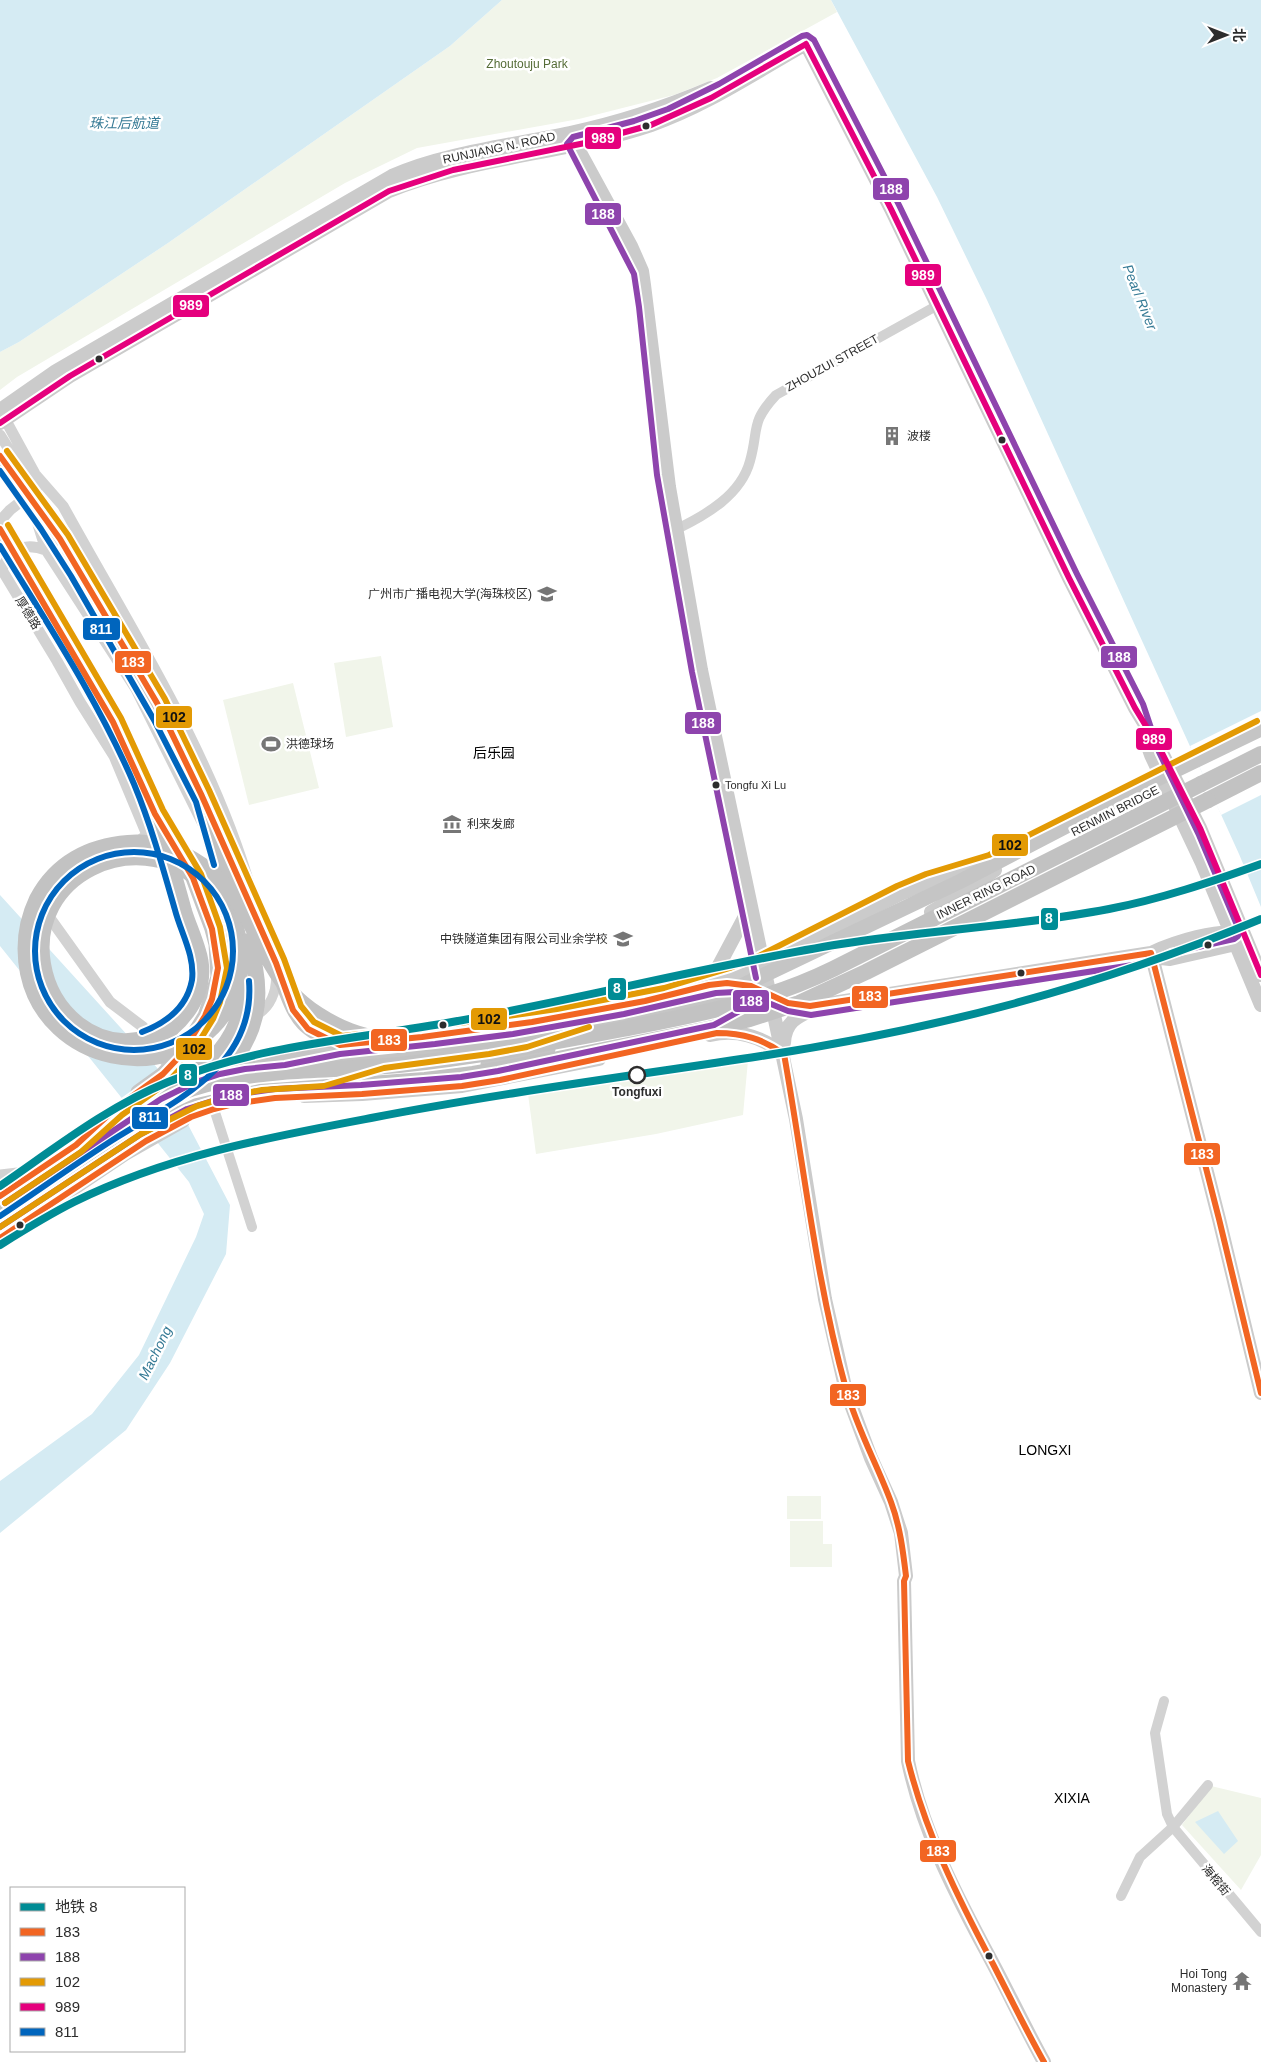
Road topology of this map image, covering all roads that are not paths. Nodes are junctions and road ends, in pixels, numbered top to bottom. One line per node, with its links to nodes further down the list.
1 (574, 139): 2 (main road, RUNJIANG N. ROAD); 3 (main road, RUNJIANG N. ROAD); 7 (main road)
2 (938, 305): 7 (street, ZHOUZUI STREET); 24 (main road)
3 (1, 418): 5 (street)
4 (0, 435): 6 (street)
5 (35, 474): 8 (street); 23 (street)
6 (0, 521)
7 (677, 529): 21 (main road)
8 (46, 550): 9 (street, 厚德路); 19 (street)
9 (1, 564): 18 (street, 厚德路)
10 (103, 613): 16 (main road)
11 (52, 616): 17 (main road)
12 (1261, 729): 20 (main road, RENMIN BRIDGE, bridge)
13 (1261, 736): 20 (main road, RENMIN BRIDGE)
14 (1261, 754): 35 (highway, INNER RING ROAD, bridge)
15 (1261, 773): 48 (highway, bridge)
16 (209, 813): 19 (highway); 23 (main road)
17 (156, 814): 22 (highway); 29 (main road)
18 (147, 835): 22 (highway); 43 (street)
19 (216, 866): 19 (highway, bridge); 35 (highway, bridge); 48 (highway, bridge)
20 (994, 867): 27 (main road); 33 (main road); 36 (main road, bridge)
21 (750, 907): 27 (main road); 30 (main road)
22 (184, 912): 48 (highway, bridge)
23 (262, 932): 26 (main road)
24 (1237, 936): 25 (main road); 28 (main road); 34 (main road)
25 (1151, 953): 33 (main road); 57 (main road)
26 (276, 963): 29 (street); 38 (main road)
27 (763, 964): 30 (main road); 31 (main road)
28 (1261, 975)
29 (218, 977): 43 (main road)
30 (709, 984): 31 (main road); 32 (main road)
31 (768, 992): 33 (main road); 37 (main road); 39 (main road)
32 (666, 996): 37 (street); 38 (main road)
33 (826, 1004): 39 (main road)
34 (1261, 1005)
35 (650, 1023): 48 (highway, INNER RING ROAD, bridge)
36 (612, 1025): 40 (main road); 41 (main road)
37 (717, 1033): 39 (main road); 44 (main road)
38 (340, 1044): 40 (main road)
39 (784, 1054): 63 (main road)
40 (276, 1058): 43 (main road); 46 (street)
41 (422, 1073): 42 (main road); 44 (main road)
42 (386, 1077): 45 (main road); 46 (main road)
43 (168, 1078): 48 (main road)
44 (481, 1083): 45 (main road)
45 (326, 1096): 47 (main road)
46 (186, 1107): 47 (main road); 48 (main road, bridge)
47 (214, 1109): 55 (street)
48 (135, 1122): 49 (main road); 52 (highway); 53 (street); 54 (highway, bridge); 56 (main road)
49 (44, 1166): 50 (street); 51 (main road)
50 (0, 1175)
51 (0, 1196)
52 (0, 1205)
53 (0, 1214)
54 (0, 1228)
55 (252, 1228)
56 (0, 1238)
57 (1261, 1393)
58 (1164, 1700): 60 (street)
59 (1208, 1785): 60 (street)
60 (1173, 1827): 61 (street); 62 (street, 海榕街)
61 (1121, 1896)
62 (1261, 1932)
63 (1040, 2061)

